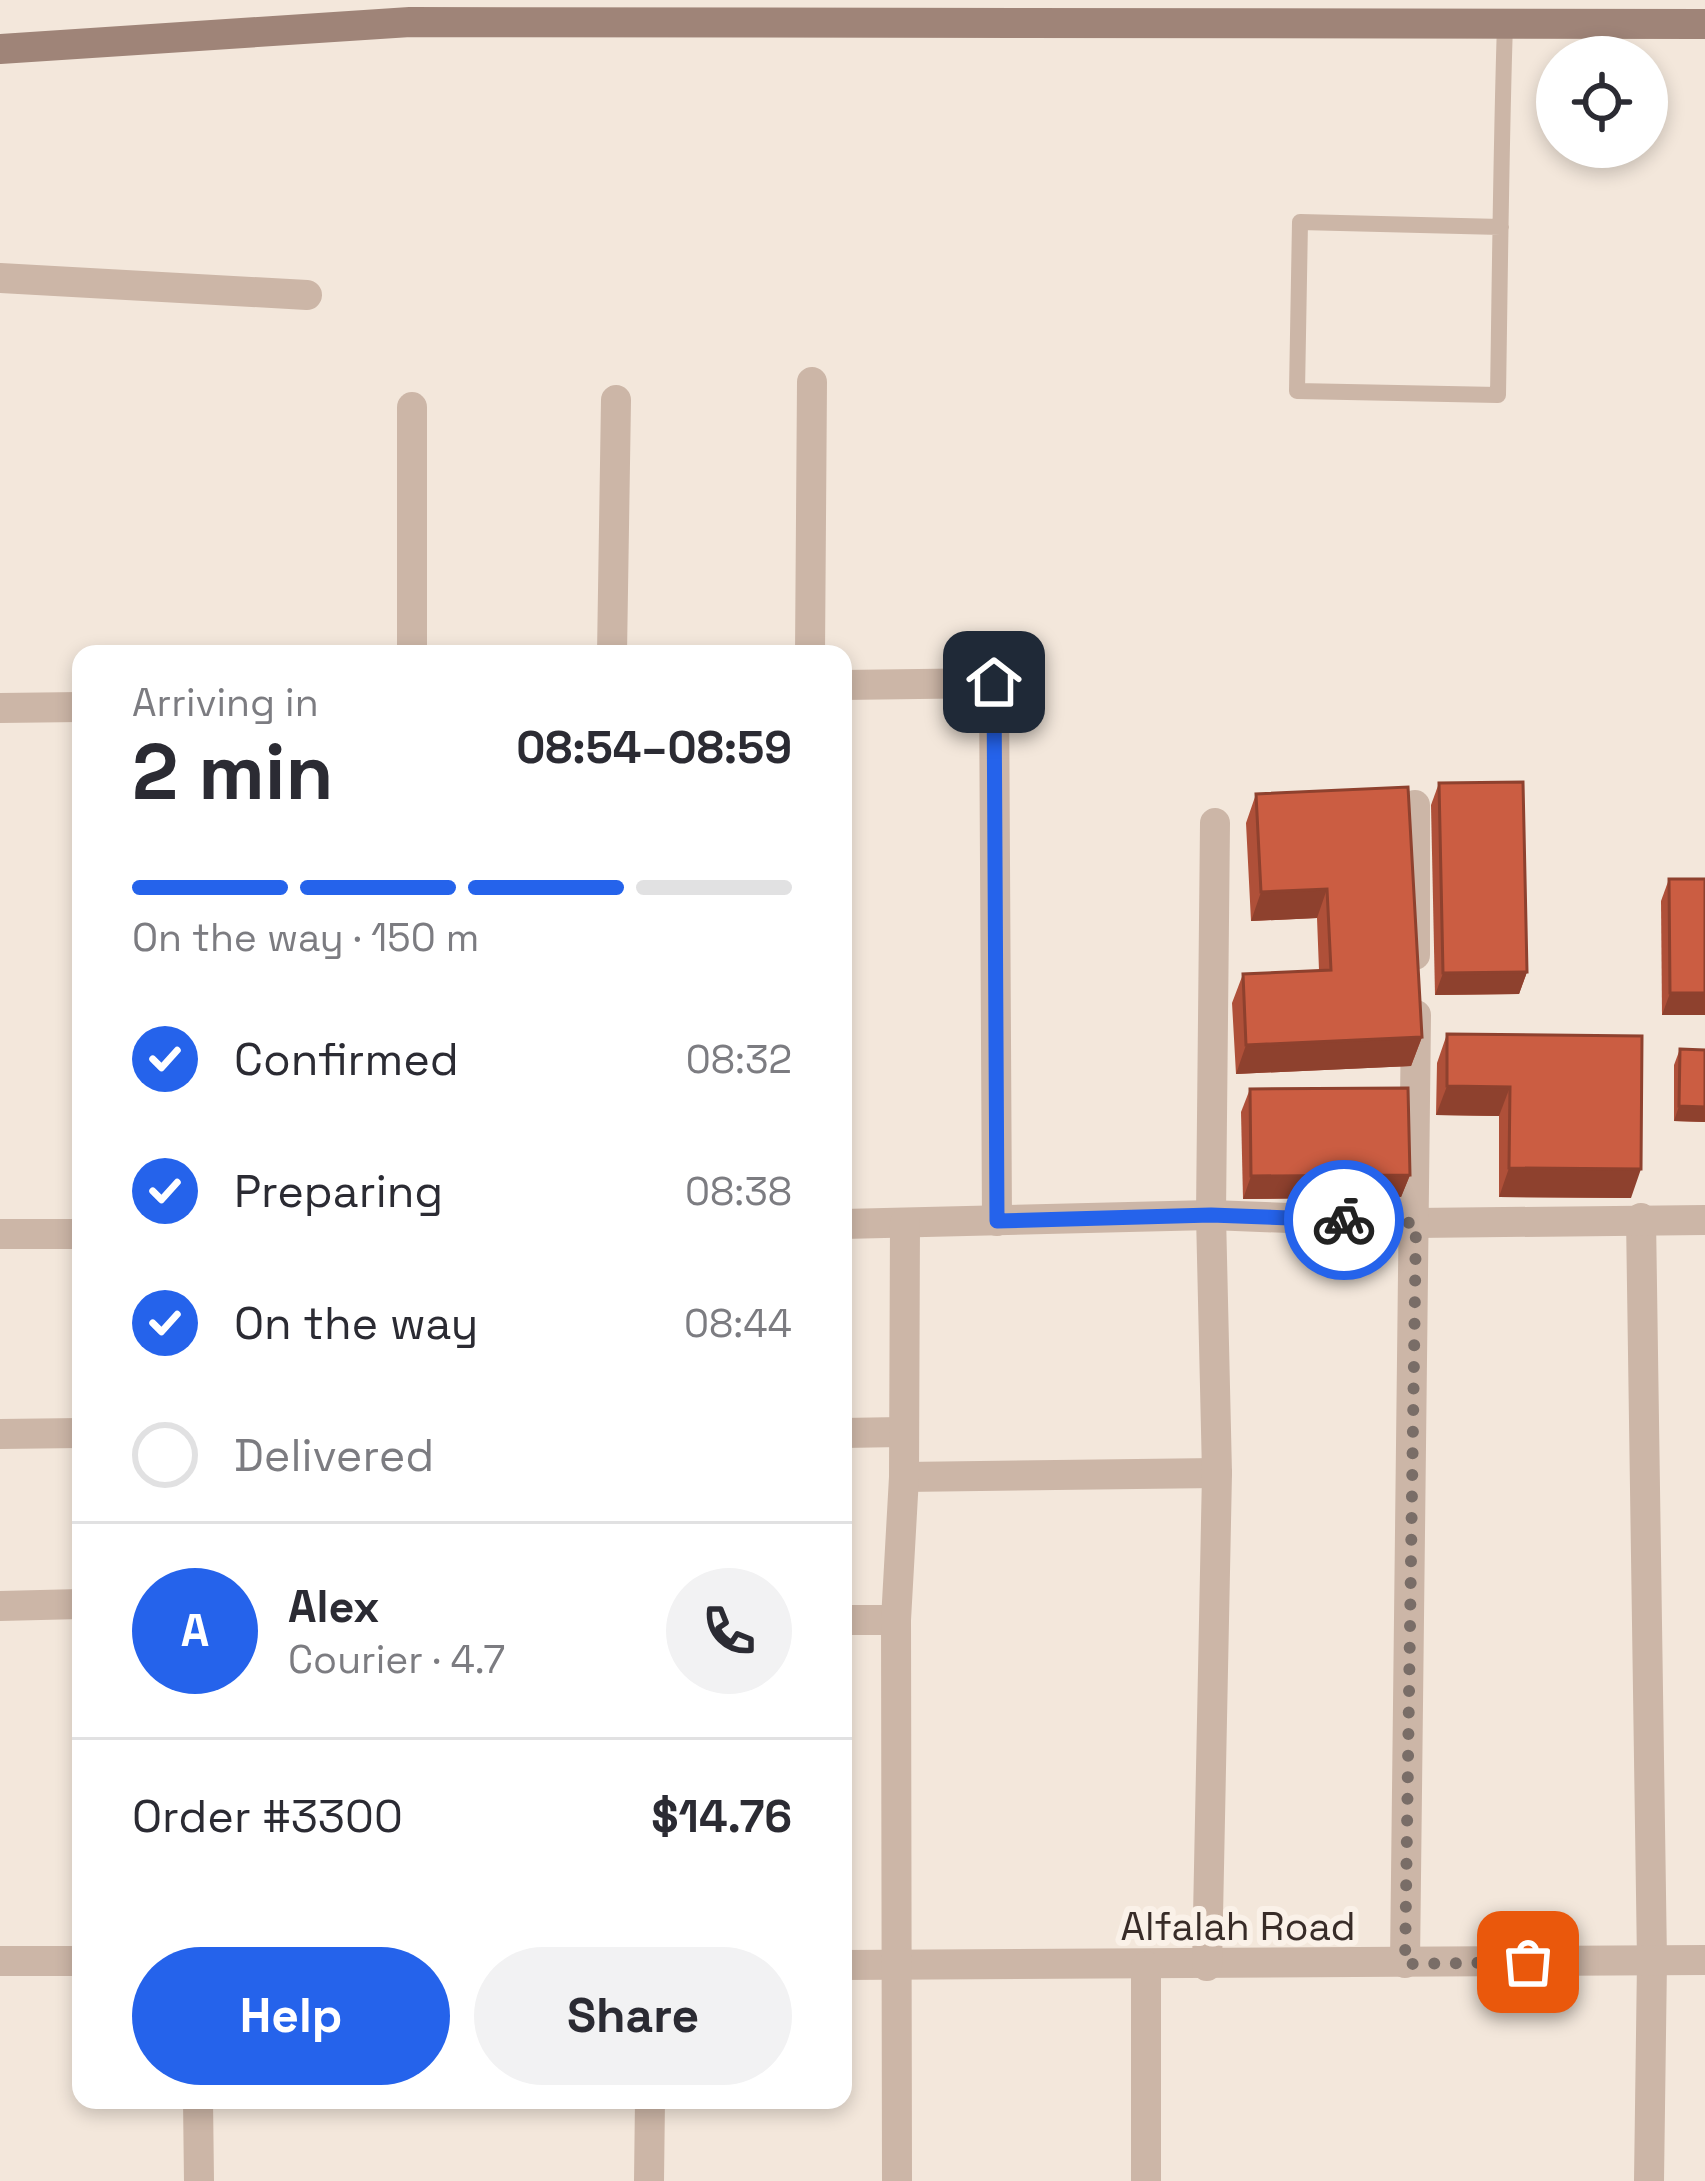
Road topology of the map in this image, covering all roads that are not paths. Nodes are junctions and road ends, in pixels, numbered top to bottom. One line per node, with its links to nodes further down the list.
1 (1504, 23): 2 (street); 3 (street); 4 (lane)
2 (1705, 25)
3 (0, 50)
4 (1501, 227): 4 (lane)
5 (0, 278): 6 (street)
6 (307, 295)
7 (812, 382): 12 (street)
8 (616, 400): 11 (street)
9 (412, 407): 10 (street)
10 (412, 645)
11 (612, 645)
12 (810, 645)
13 (852, 685): 21 (street)
14 (72, 707): 15 (street)
15 (0, 708)
16 (1415, 805): 23 (street)
17 (1215, 823): 18 (street)
18 (1211, 1215): 21 (street); 23 (street); 31 (street)
19 (1641, 1218): 20 (street); 23 (street); 37 (street)
20 (1705, 1220)
21 (997, 1221): 22 (street)
22 (905, 1223): 24 (street); 28 (street)
23 (1416, 1223): 41 (street)
24 (852, 1224)
25 (0, 1234): 26 (street)
26 (72, 1234)
27 (852, 1432): 28 (street)
28 (901, 1432): 32 (street)
29 (0, 1433): 30 (street)
30 (72, 1433)
31 (1217, 1473): 32 (street); 45 (street)
32 (904, 1477): 36 (street)
33 (72, 1604): 34 (street)
34 (0, 1606)
35 (852, 1620): 36 (street)
36 (896, 1620): 43 (street)
37 (1652, 1960): 38 (street, Alfalah Road); 41 (street, Alfalah Road); 52 (street)
38 (1705, 1960)
39 (0, 1961): 40 (street)
40 (72, 1961)
41 (1405, 1964): 45 (street, Alfalah Road)
42 (852, 1965): 43 (street, Alfalah Road)
43 (898, 1965): 44 (street, Alfalah Road); 50 (street)
44 (1146, 1966): 45 (street, Alfalah Road); 51 (street)
45 (1207, 1966)
46 (199, 2109): 48 (street)
47 (650, 2109): 49 (street)
48 (199, 2181)
49 (649, 2181)
50 (897, 2181)
51 (1145, 2181)
52 (1649, 2181)

